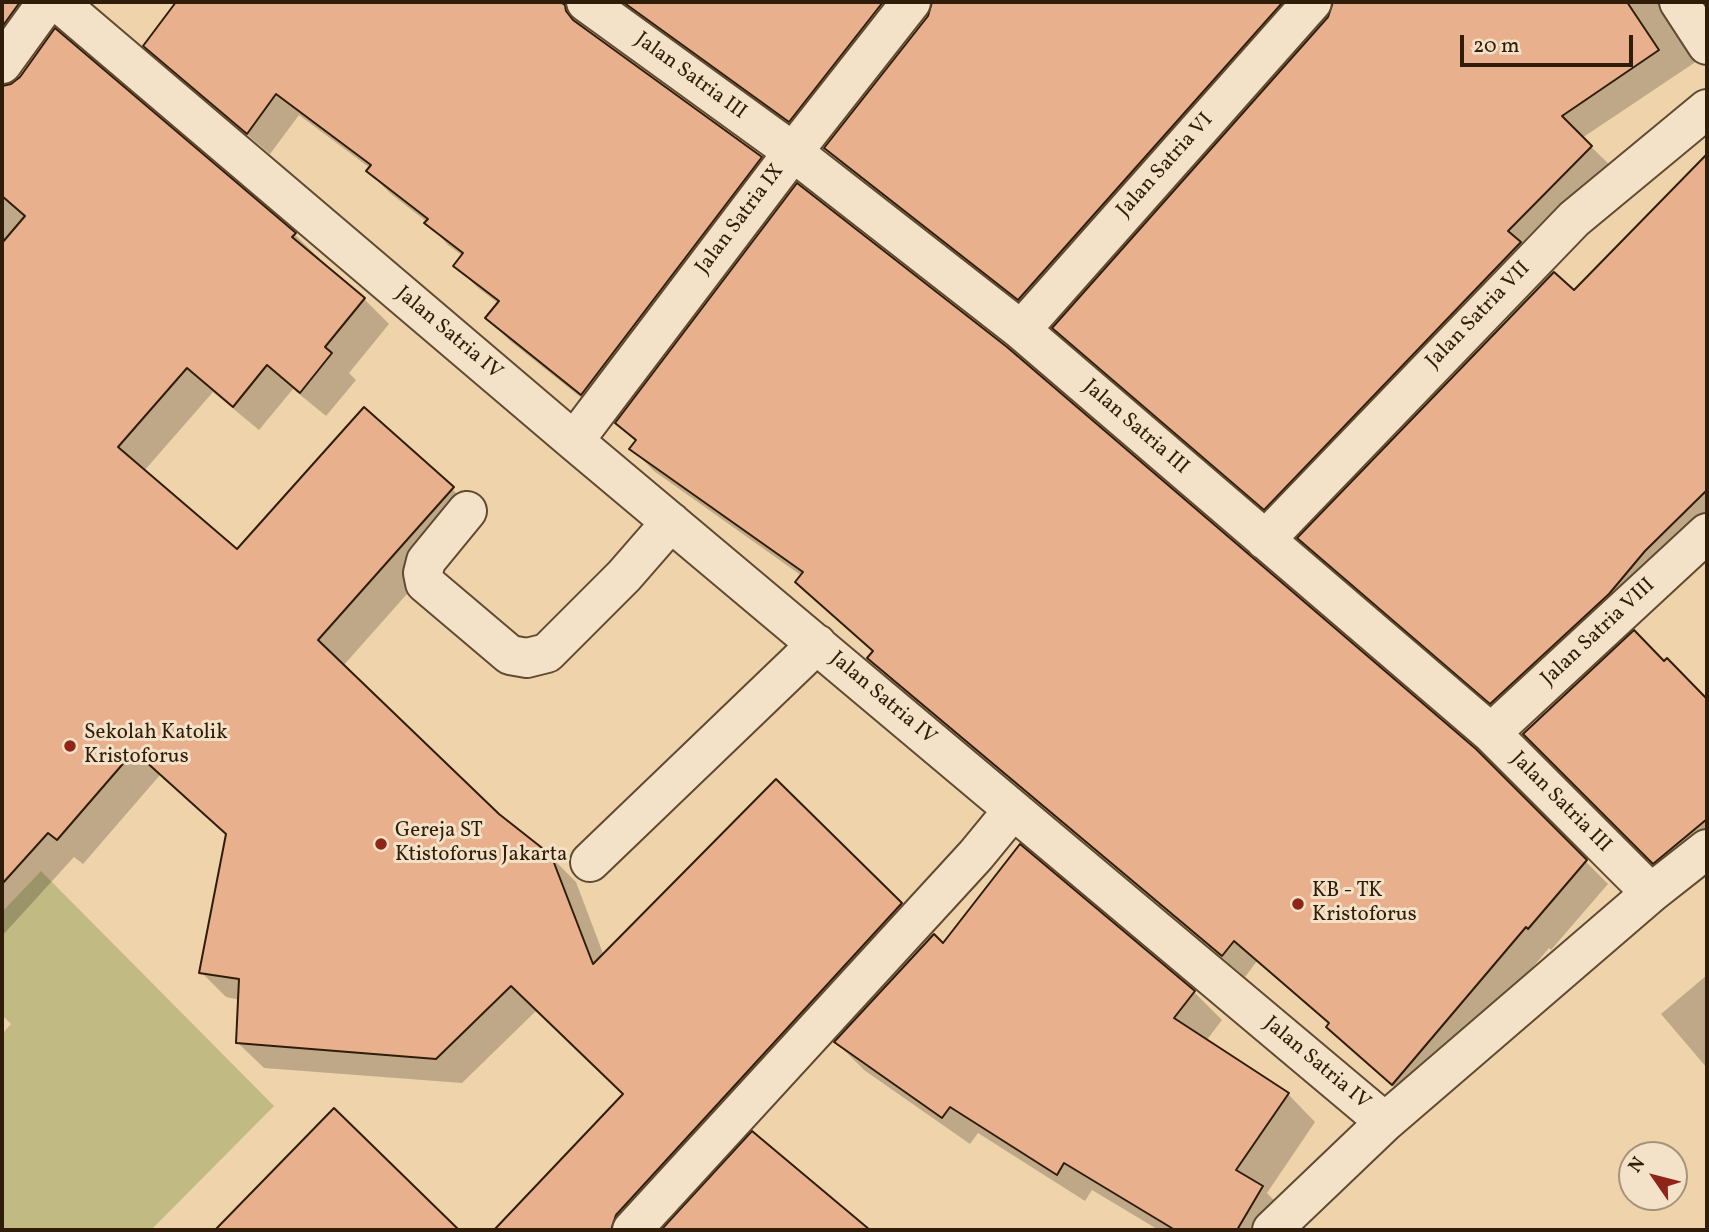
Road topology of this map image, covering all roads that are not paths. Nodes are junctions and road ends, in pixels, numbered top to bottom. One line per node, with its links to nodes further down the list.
1 (47, 2): 8 (street)
2 (58, 2): 12 (street, Jalan Satria IV)
3 (586, 2): 10 (street, Jalan Satria III)
4 (911, 2): 10 (street, Jalan Satria IX)
5 (1312, 2): 11 (street, Jalan Satria VI)
6 (1679, 2): 7 (street)
7 (1707, 45)
8 (2, 64)
9 (1707, 109): 16 (street, Jalan Satria VII)
10 (793, 152): 11 (street, Jalan Satria III); 12 (street, Jalan Satria IX)
11 (1021, 330): 16 (street, Jalan Satria III)
12 (574, 441): 14 (street, Jalan Satria IV)
13 (467, 511): 14 (street)
14 (671, 522): 17 (street, Jalan Satria IV)
15 (1707, 533): 18 (street, Jalan Satria VIII)
16 (1265, 540): 18 (street, Jalan Satria III)
17 (817, 644): 19 (street, Jalan Satria IV); 21 (street)
18 (1491, 733): 22 (street, Jalan Satria III)
19 (1013, 810): 23 (street, Jalan Satria IV); 24 (street)
20 (1707, 849): 22 (street, Jalan Satria IV)
21 (590, 862)
22 (1651, 893): 23 (street, Jalan Satria IV)
23 (1385, 1122): 25 (street)
24 (632, 1230)
25 (1272, 1230)

